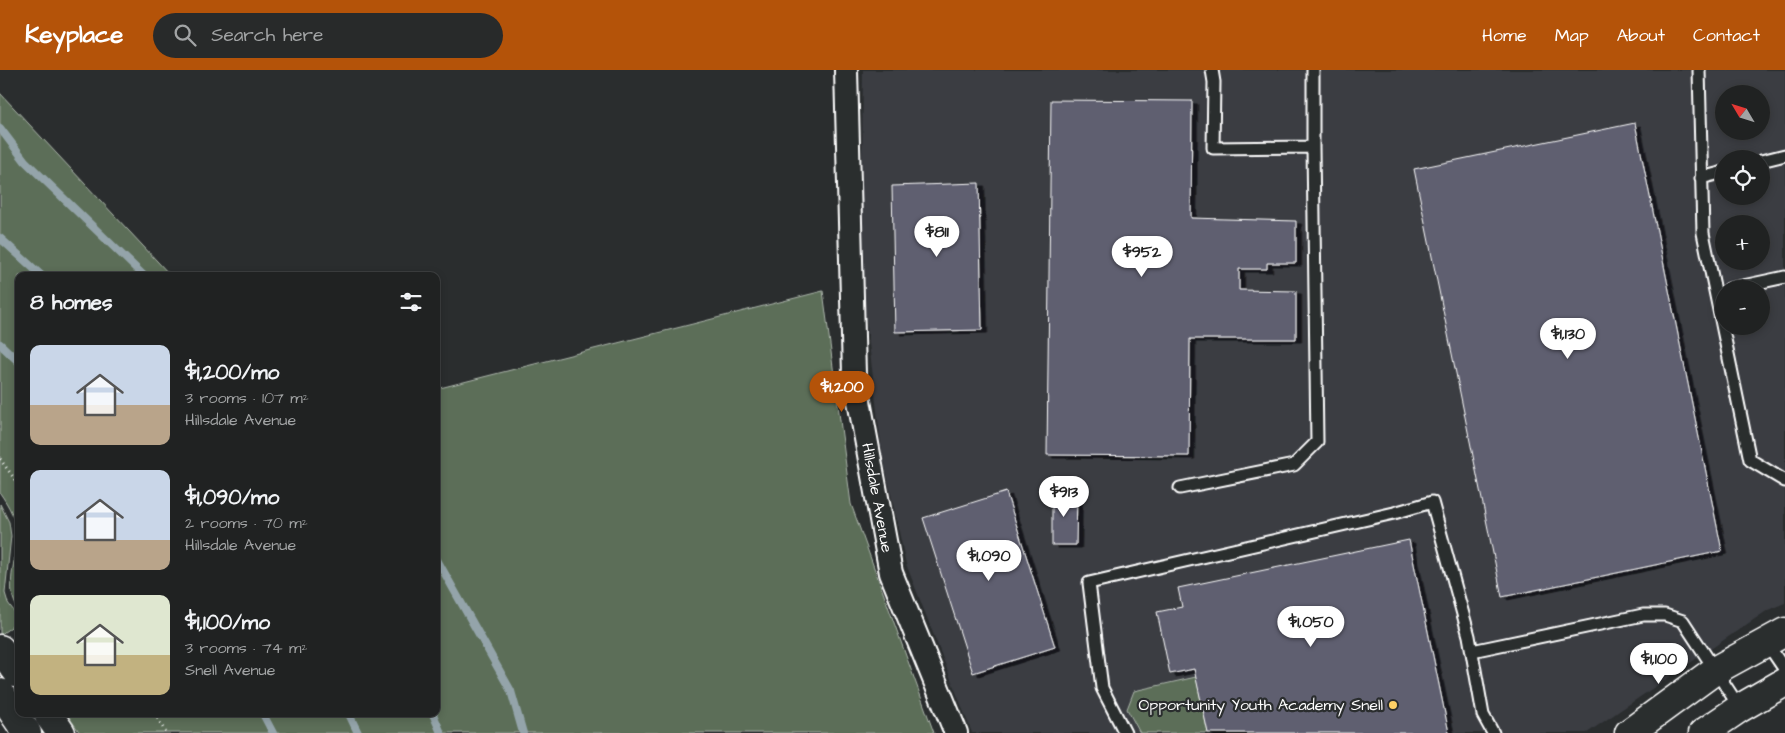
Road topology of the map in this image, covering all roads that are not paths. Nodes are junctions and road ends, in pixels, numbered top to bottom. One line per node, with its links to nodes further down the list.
1 (846, 70): 30 (street, Hillsdale Avenue)
2 (1212, 70): 5 (lane)
3 (1313, 70): 5 (lane)
4 (1699, 70): 9 (lane)
5 (1313, 147): 15 (lane)
6 (1785, 155): 7 (lane)
7 (1770, 159)
8 (1715, 174): 9 (lane)
9 (1701, 178): 11 (lane)
10 (1785, 277): 12 (lane)
11 (1716, 280)
12 (1770, 280)
13 (1727, 335): 14 (lane)
14 (1785, 481)
15 (1180, 488)
16 (1775, 637): 20 (lane); 21 (main road)
17 (0, 649): 19 (main road)
18 (1472, 651): 21 (lane); 31 (lane); 32 (lane)
19 (15, 669)
20 (1785, 670)
21 (1714, 671): 24 (lane); 33 (main road)
22 (1785, 682): 24 (main road)
23 (0, 693): 25 (main road)
24 (1740, 708): 34 (main road)
25 (15, 715)
26 (16, 717): 28 (main road)
27 (50, 717): 29 (main road)
28 (27, 733)
29 (61, 733)
30 (956, 733)
31 (1125, 733)
32 (1493, 733)
33 (1629, 733)
34 (1703, 733)

